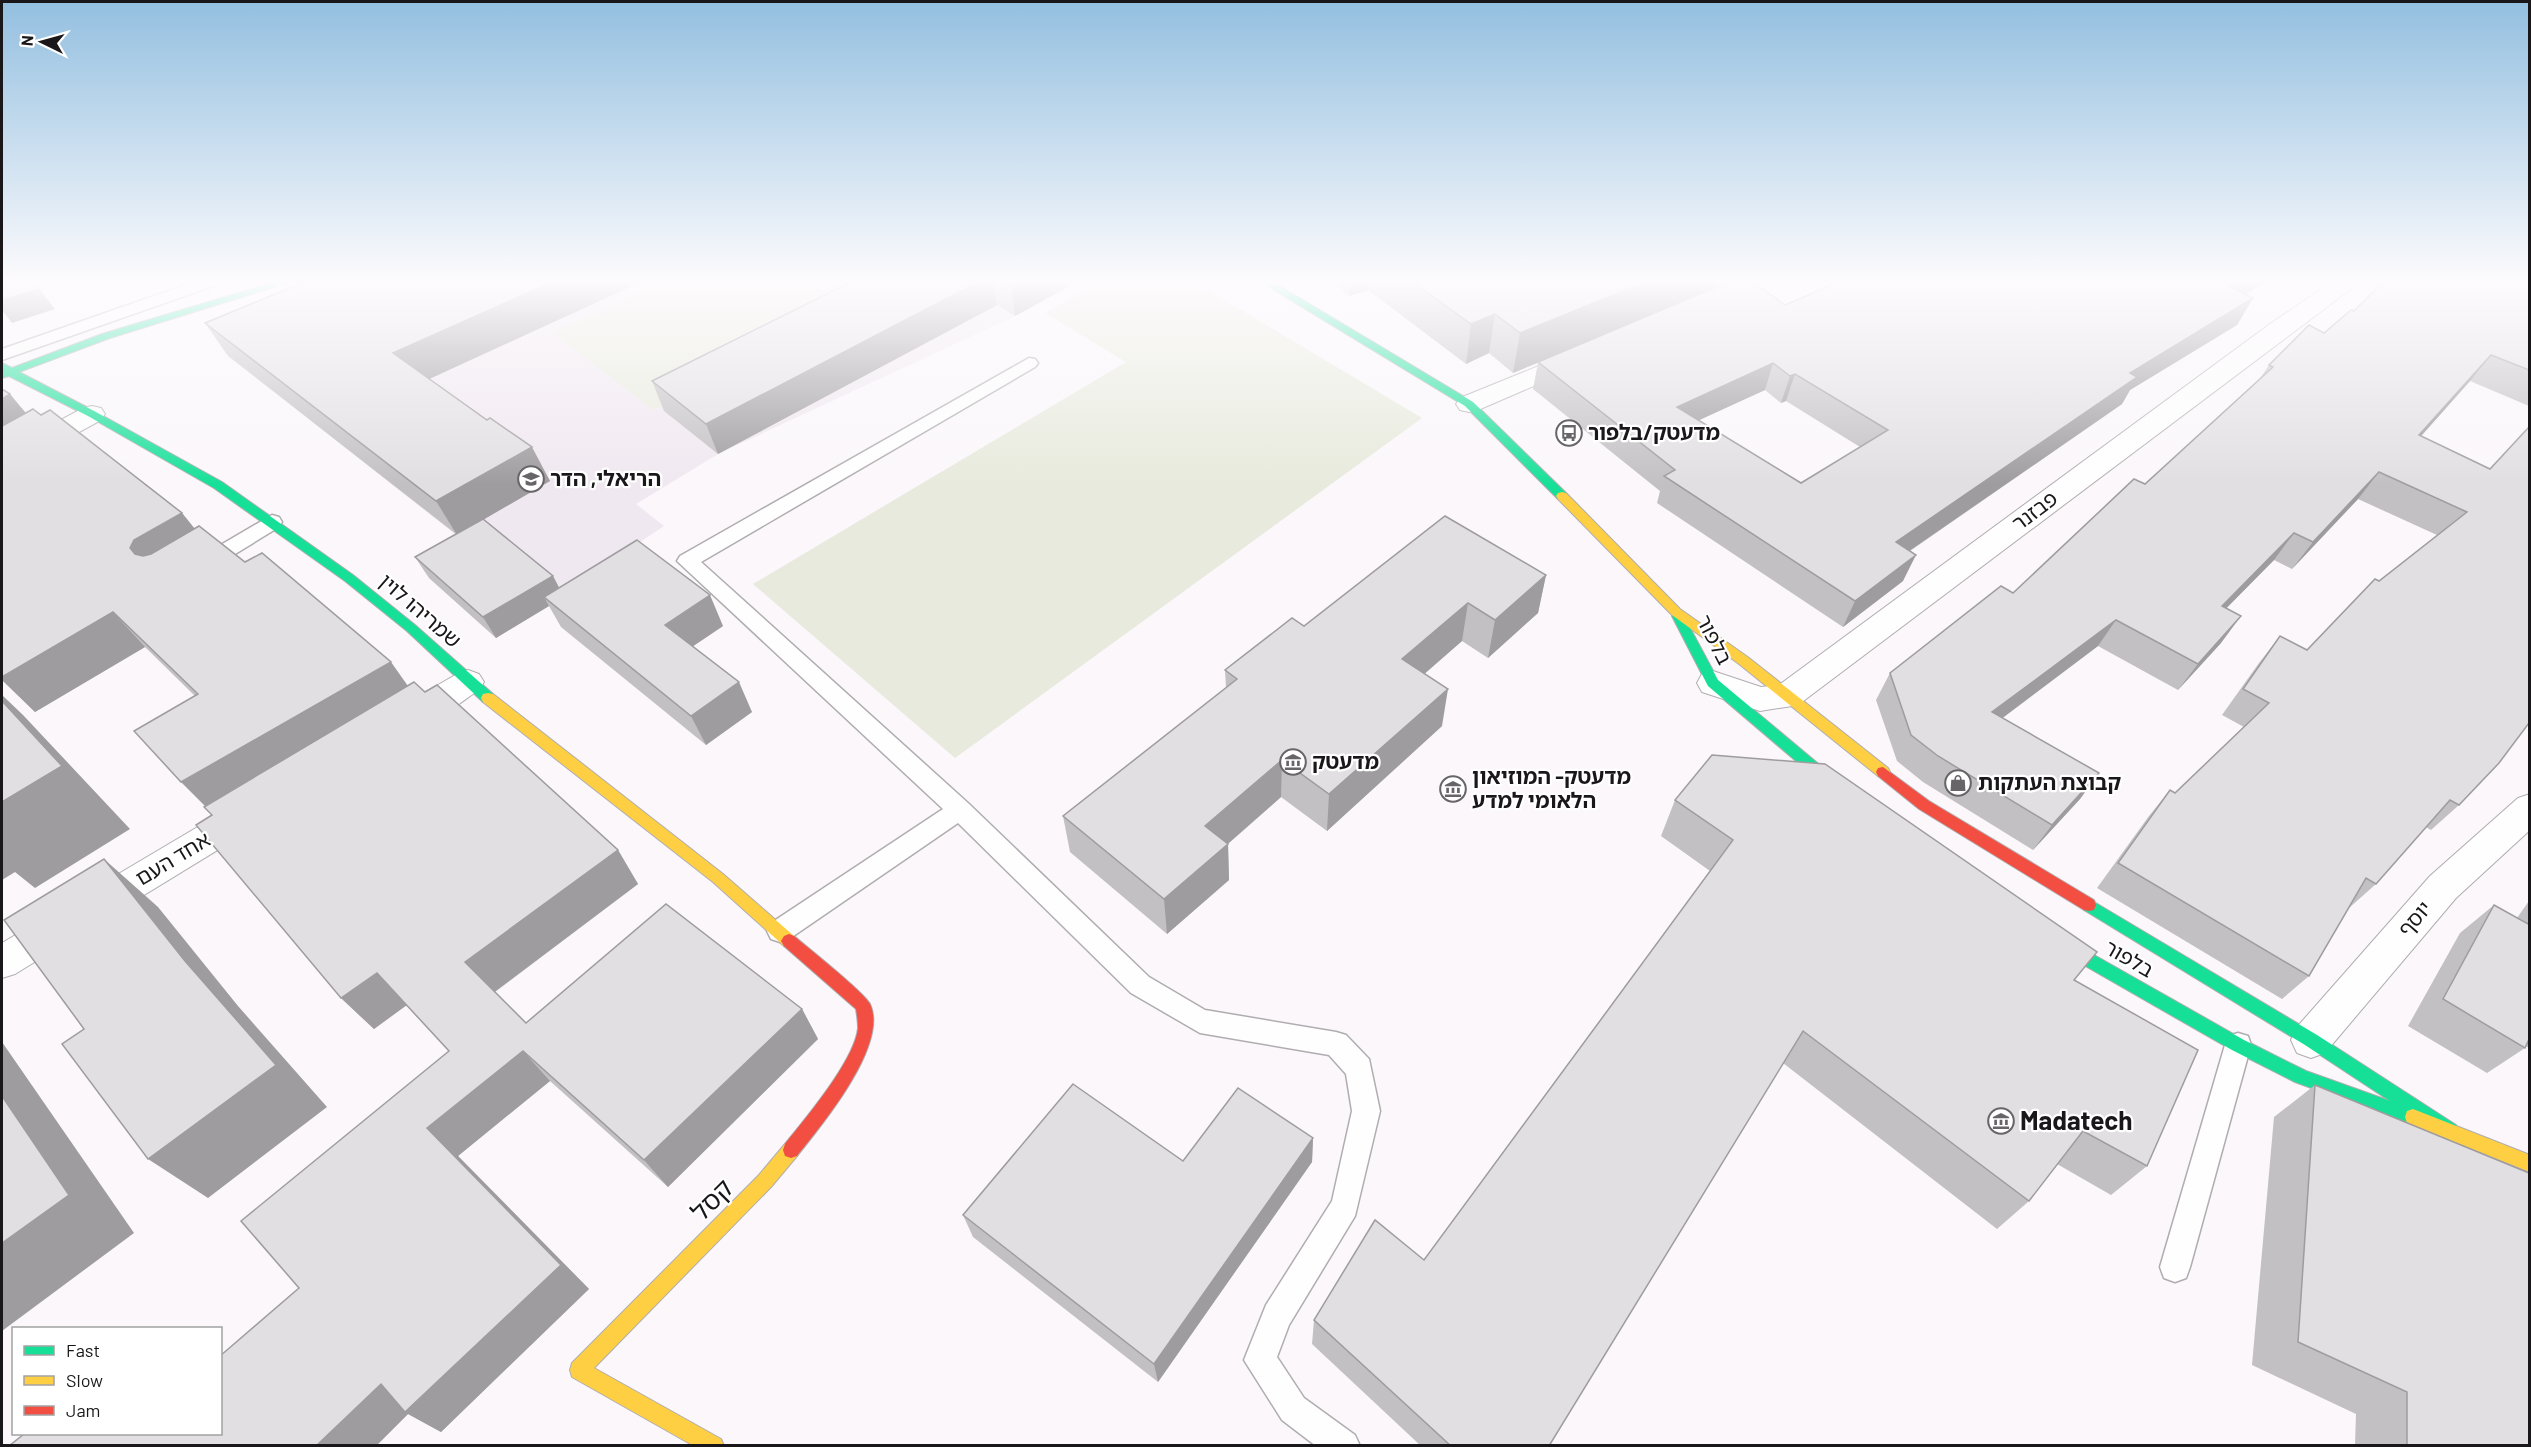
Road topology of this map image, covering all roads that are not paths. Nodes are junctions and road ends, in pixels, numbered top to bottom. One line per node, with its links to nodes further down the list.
1 (18, 350): 6 (lane)
2 (68, 350): 8 (street)
3 (1378, 350): 9 (street, בלפור)
4 (1597, 350): 9 (street)
5 (2251, 350): 17 (street, פבזנר)
6 (2, 355)
7 (1029, 363): 22 (lane)
8 (4, 371): 10 (street, שמריהו לוין)
9 (1468, 404): 14 (street, בלפור)
10 (92, 414): 11 (street); 12 (street, שמריהו לוין)
11 (2, 463)
12 (272, 522): 13 (lane); 15 (street, שמריהו לוין)
13 (182, 576)
14 (1676, 612): 16 (street, בלפור); 17 (street, בלפור)
15 (468, 682): 18 (street); 23 (street, שמריהו לוין)
16 (1713, 683): 17 (street); 19 (street, בלפור)
17 (1787, 696): 26 (street, בלפור)
18 (387, 731)
19 (1848, 797)
20 (275, 798): 25 (street, אחד העם)
21 (2529, 808): 26 (street, יוסף)
22 (960, 810): 23 (lane); 32 (lane)
23 (780, 931): 31 (street, קסל)
24 (2038, 932): 27 (street, בלפור)
25 (2, 962)
26 (2311, 1040): 28 (street, בלפור)
27 (2238, 1045): 28 (street, בלפור); 30 (lane)
28 (2450, 1131): 29 (street, בלפור)
29 (2529, 1164)
30 (2175, 1267)
31 (714, 1446)
32 (1344, 1446)

